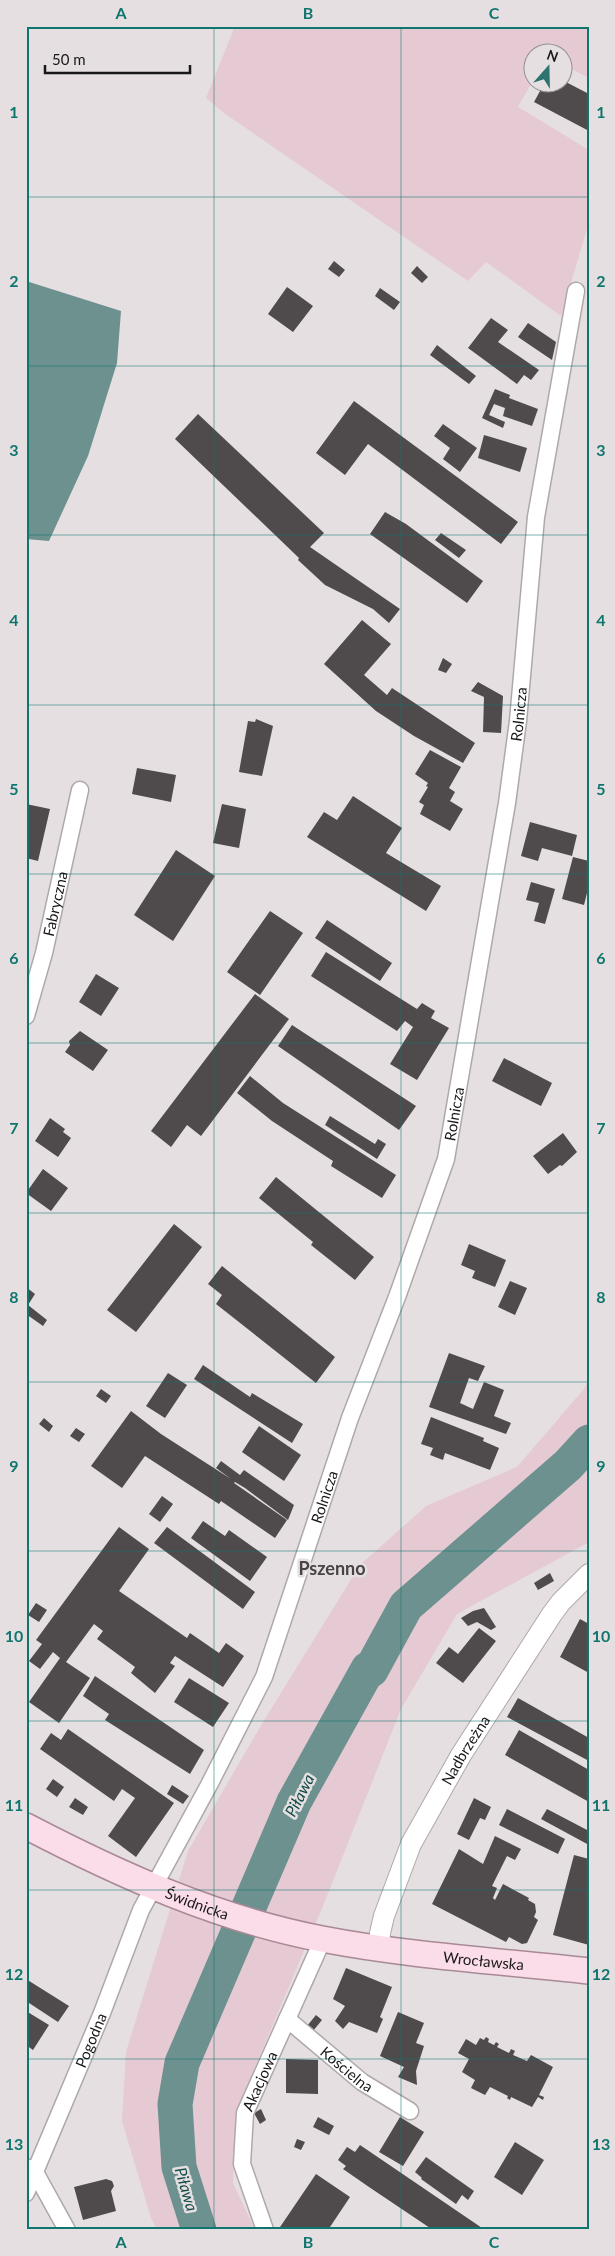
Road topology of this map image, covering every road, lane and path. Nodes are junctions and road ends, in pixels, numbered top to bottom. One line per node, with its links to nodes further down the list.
1 (576, 292): 6 (street, Rolnicza)
2 (80, 790): 3 (street, Fabryczna)
3 (26, 1016)
4 (589, 1574): 8 (street, Nadbrzeżna)
5 (26, 1826): 6 (main road, Świdnicka)
6 (154, 1887): 7 (main road, Świdnicka); 12 (street, Pogodna)
7 (317, 1938): 8 (main road, Świdnicka); 10 (street, Akacjowa)
8 (379, 1948): 9 (main road, Wrocławska)
9 (589, 1971)
10 (287, 2019): 11 (street, Kościelna); 15 (street, Akacjowa)
11 (410, 2111)
12 (31, 2169): 13 (street, Pogodna); 14 (street)
13 (26, 2193)
14 (68, 2230)
15 (265, 2230)

